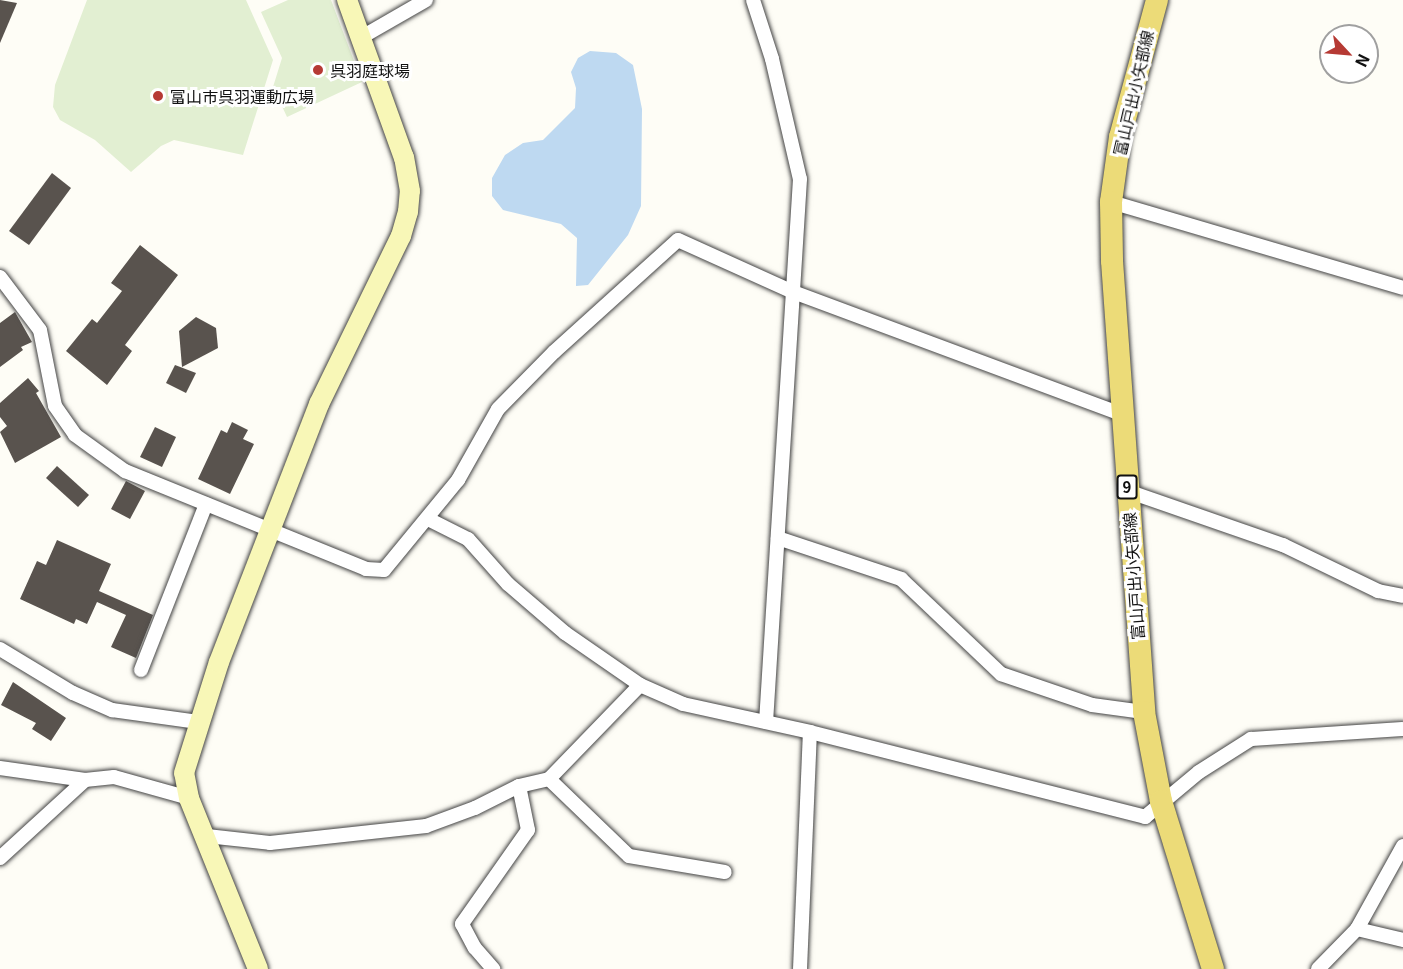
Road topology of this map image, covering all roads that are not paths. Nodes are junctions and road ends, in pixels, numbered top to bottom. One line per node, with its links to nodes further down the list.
1 (347, 0): 5 (street)
2 (426, 0): 5 (street)
3 (753, 0): 9 (street)
4 (1157, 0): 6 (main road, 富山戸出小矢部線 / 9)
5 (360, 38): 14 (street)
6 (1111, 202): 8 (street); 10 (main road, 富山戸出小矢部線 / 9)
7 (0, 277): 12 (street)
8 (1403, 288)
9 (793, 292): 10 (street); 13 (street); 15 (street)
10 (1124, 415): 11 (main road, 富山戸出小矢部線 / 9)
11 (1127, 491): 16 (street); 20 (main road, 富山戸出小矢部線 / 9)
12 (206, 504): 14 (street); 18 (street)
13 (428, 519): 14 (street); 19 (street)
14 (269, 532): 21 (street)
15 (778, 538): 20 (street); 22 (street)
16 (1403, 596)
17 (0, 649): 21 (street)
18 (141, 670)
19 (640, 685): 22 (street); 26 (street)
20 (1144, 712): 30 (main road, 富山戸出小矢部線 / 9)
21 (198, 722): 29 (street)
22 (766, 722): 24 (street)
23 (1403, 729): 30 (street)
24 (810, 732): 30 (street); 39 (street)
25 (0, 768): 27 (street)
26 (549, 779): 28 (street); 34 (street)
27 (85, 780): 29 (street); 33 (street)
28 (519, 786): 31 (street); 38 (street)
29 (189, 798): 31 (street)
30 (1161, 801): 40 (main road, 富山戸出小矢部線 / 9)
31 (207, 836): 37 (street)
32 (1403, 846): 35 (street)
33 (0, 858)
34 (725, 872)
35 (1357, 930): 36 (street); 41 (street)
36 (1403, 940)
37 (258, 969)
38 (493, 969)
39 (800, 969)
40 (1213, 969)
41 (1318, 969)

